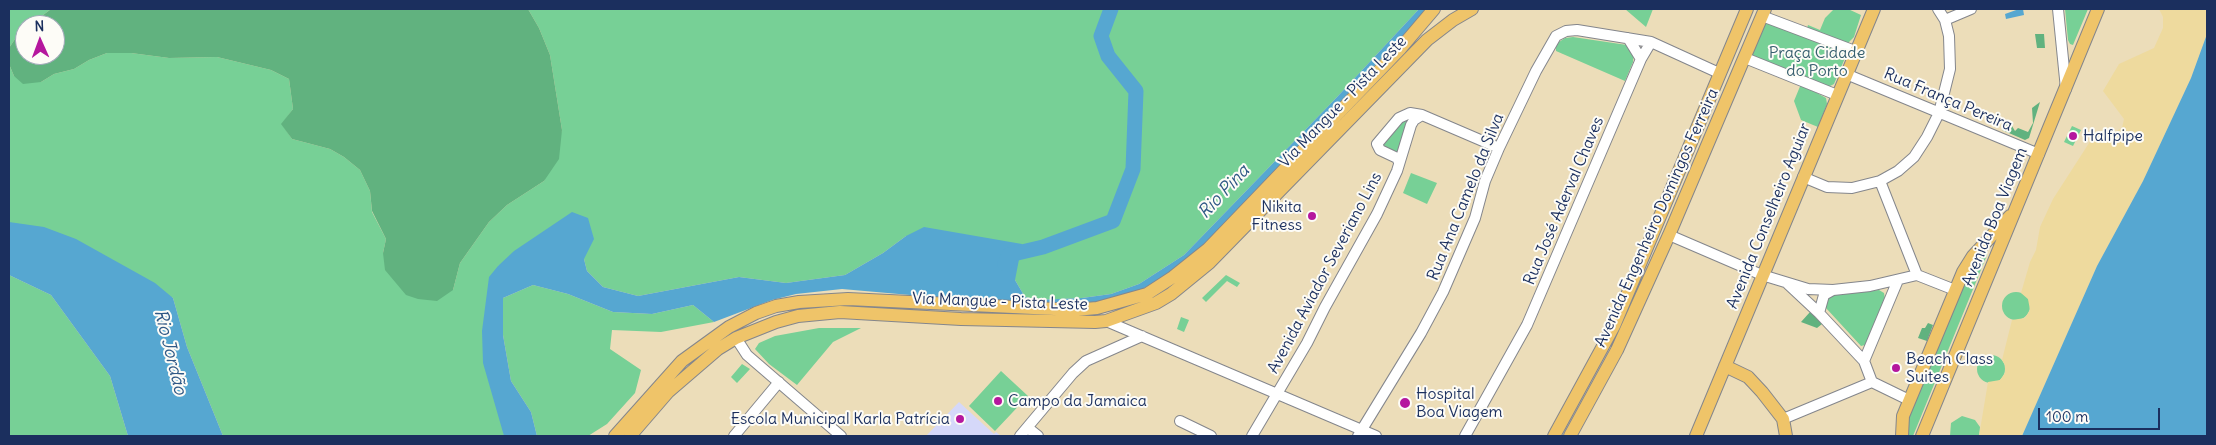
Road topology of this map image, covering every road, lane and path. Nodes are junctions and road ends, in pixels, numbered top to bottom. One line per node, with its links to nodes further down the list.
1 (1434, 9): 49 (main road)
2 (1472, 9): 36 (main road, Via Mangue - Pista Leste)
3 (1747, 9): 16 (main road, Avenida Engenheiro Domingos Ferreira)
4 (1874, 9): 13 (main road, Avenida Conselheiro Aguiar)
5 (1938, 9): 10 (street)
6 (1971, 9): 10 (street)
7 (2098, 9): 18 (main road, Avenida Boa Viagem)
8 (2058, 10): 18 (street)
9 (1763, 12): 13 (street); 14 (main road, Avenida Engenheiro Domingos Ferreira)
10 (1945, 20): 20 (street)
11 (1628, 38): 12 (street, Rua Ana Camelo da Silva); 15 (street); 22 (street, Rua Ana Camelo da Silva)
12 (1650, 42): 15 (street, Rua José Aderval Chaves); 16 (street)
13 (1855, 52): 17 (main road, Avenida Conselheiro Aguiar)
14 (1745, 58): 19 (street); 28 (main road, Avenida Engenheiro Domingos Ferreira)
15 (1641, 59): 58 (street, Rua José Aderval Chaves)
16 (1720, 73): 59 (main road, Avenida Engenheiro Domingos Ferreira)
17 (1846, 74): 19 (main road, Avenida Conselheiro Aguiar); 20 (street, Rua França Pereira)
18 (2066, 90): 23 (main road, Avenida Boa Viagem)
19 (1837, 94): 25 (main road, Avenida Conselheiro Aguiar)
20 (1939, 113): 23 (street, Rua França Pereira); 26 (street)
21 (1418, 118): 22 (street); 24 (street, Avenida Aviador Severiano Lins); 24 (street)
22 (1499, 148): 48 (street, Rua Ana Camelo da Silva)
23 (2039, 154): 27 (main road, Avenida Boa Viagem)
24 (1399, 162): 43 (street, Avenida Aviador Severiano Lins)
25 (1803, 177): 26 (street); 29 (main road, Avenida Conselheiro Aguiar)
26 (1880, 181): 30 (street)
27 (2018, 208): 34 (main road); 64 (main road, Avenida Boa Viagem)
28 (1669, 235): 29 (street); 60 (main road, Avenida Engenheiro Domingos Ferreira)
29 (1762, 275): 32 (street); 40 (main road, Avenida Conselheiro Aguiar)
30 (1917, 275): 31 (street); 34 (street)
31 (1898, 280): 33 (street); 39 (street)
32 (1787, 284): 33 (street); 35 (street)
33 (1833, 290): 35 (street)
34 (1955, 290): 44 (main road)
35 (1819, 314): 39 (street)
36 (1106, 321): 37 (street); 38 (main road, Via Mangue - Pista Leste)
37 (1138, 334): 43 (street); 47 (street)
38 (736, 338): 41 (street); 50 (main road, Via Mangue - Pista Leste)
39 (1864, 361): 42 (street)
40 (1725, 366): 46 (main road); 61 (main road, Avenida Conselheiro Aguiar)
41 (779, 382): 51 (street); 52 (street)
42 (1872, 382): 44 (street); 46 (street)
43 (1277, 392): 48 (street); 56 (street, Avenida Aviador Severiano Lins)
44 (1909, 400): 63 (main road)
45 (1180, 420): 55 (street)
46 (1783, 420): 62 (main road)
47 (1028, 428): 53 (street); 54 (street)
48 (1359, 433): 57 (street)
49 (615, 436)
50 (630, 436)
51 (734, 436)
52 (841, 436)
53 (1020, 436)
54 (1038, 436)
55 (1211, 436)
56 (1252, 436)
57 (1376, 436)
58 (1466, 436)
59 (1554, 436)
60 (1570, 436)
61 (1696, 436)
62 (1786, 436)
63 (1902, 436)
64 (1922, 436)

